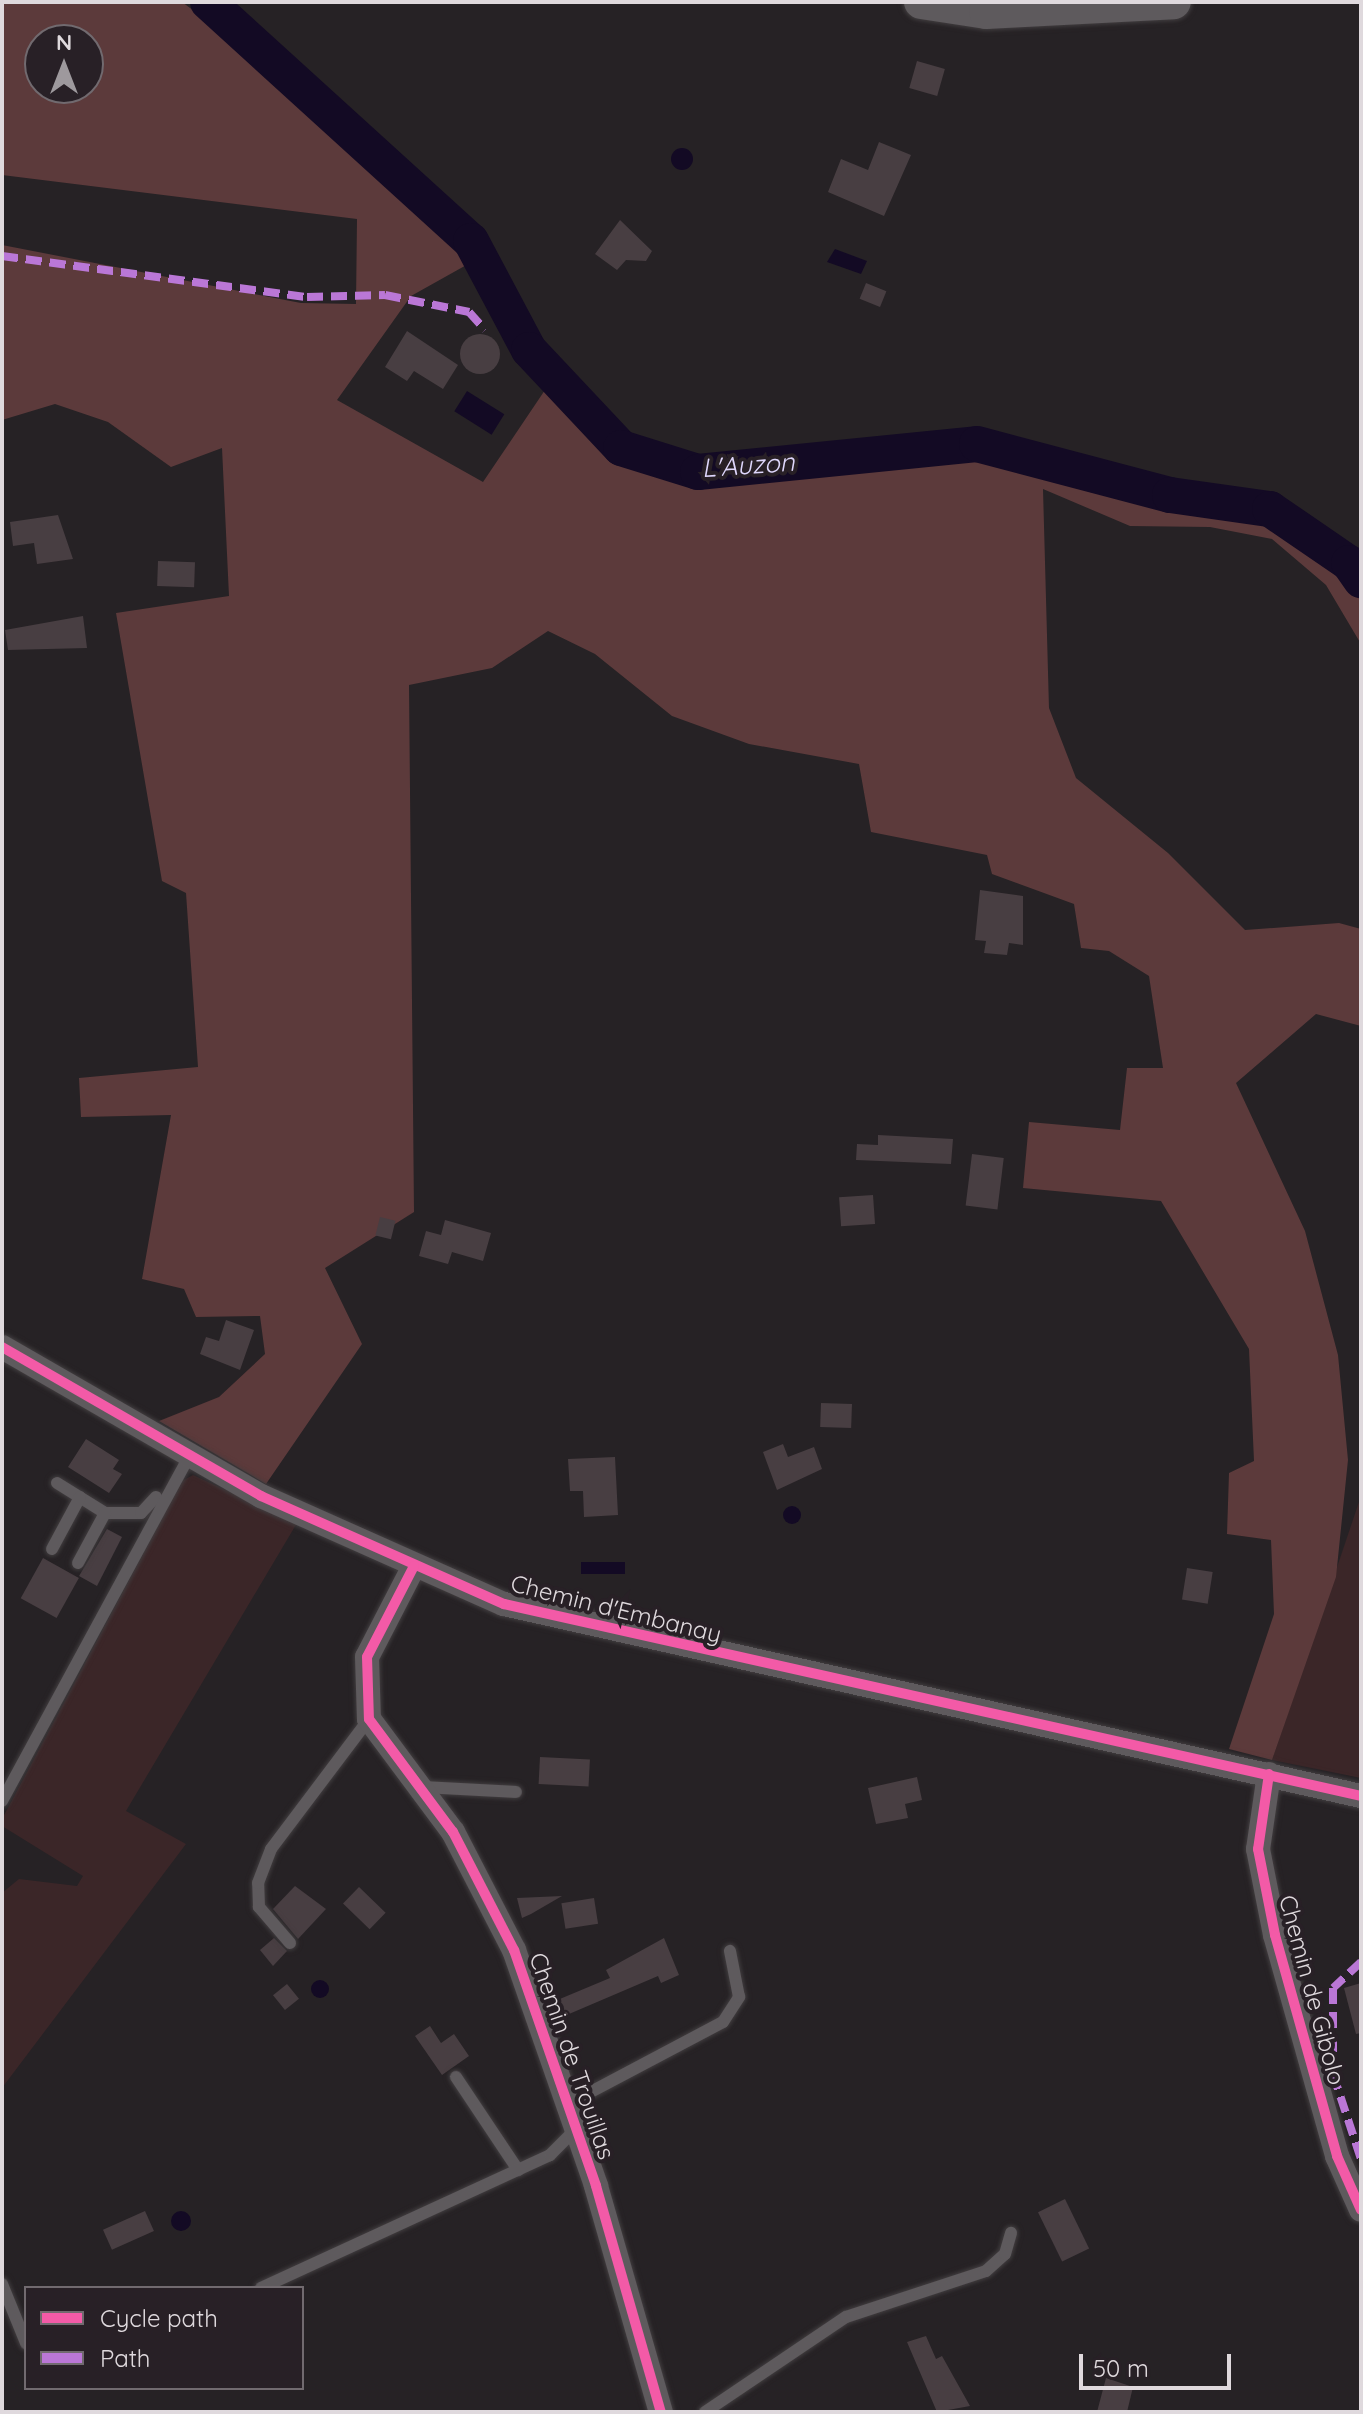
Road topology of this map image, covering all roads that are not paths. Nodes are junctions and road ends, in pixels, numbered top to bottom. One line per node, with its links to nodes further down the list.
1 (921, 2): 2 (main road)
2 (1174, 2)
3 (2, 1347): 4 (street, Chemin d'Embanay)
4 (189, 1456): 6 (lane); 11 (street, Chemin d'Embanay)
5 (57, 1483): 7 (lane)
6 (167, 1486): 8 (lane); 17 (lane)
7 (80, 1497): 8 (lane); 9 (lane)
8 (105, 1513): 10 (lane)
9 (52, 1549)
10 (78, 1563)
11 (414, 1566): 12 (street); 13 (street, Chemin d'Embanay)
12 (369, 1719): 14 (street, Chemin de Trouillas); 18 (lane)
13 (1269, 1774): 16 (street, Chemin d'Embanay); 24 (street, Chemin de Gibolo)
14 (424, 1787): 15 (lane); 21 (street, Chemin de Trouillas)
15 (516, 1792)
16 (1361, 1796)
17 (2, 1801)
18 (290, 1943)
19 (730, 1951): 21 (lane)
20 (456, 2077): 23 (lane)
21 (568, 2104): 22 (street, Chemin de Trouillas)
22 (576, 2129): 23 (lane); 29 (street, Chemin de Trouillas)
23 (518, 2170): 27 (lane)
24 (1361, 2210)
25 (1011, 2233): 30 (lane)
26 (2, 2284): 28 (lane)
27 (265, 2286)
28 (24, 2338)
29 (661, 2412)
30 (705, 2412)

